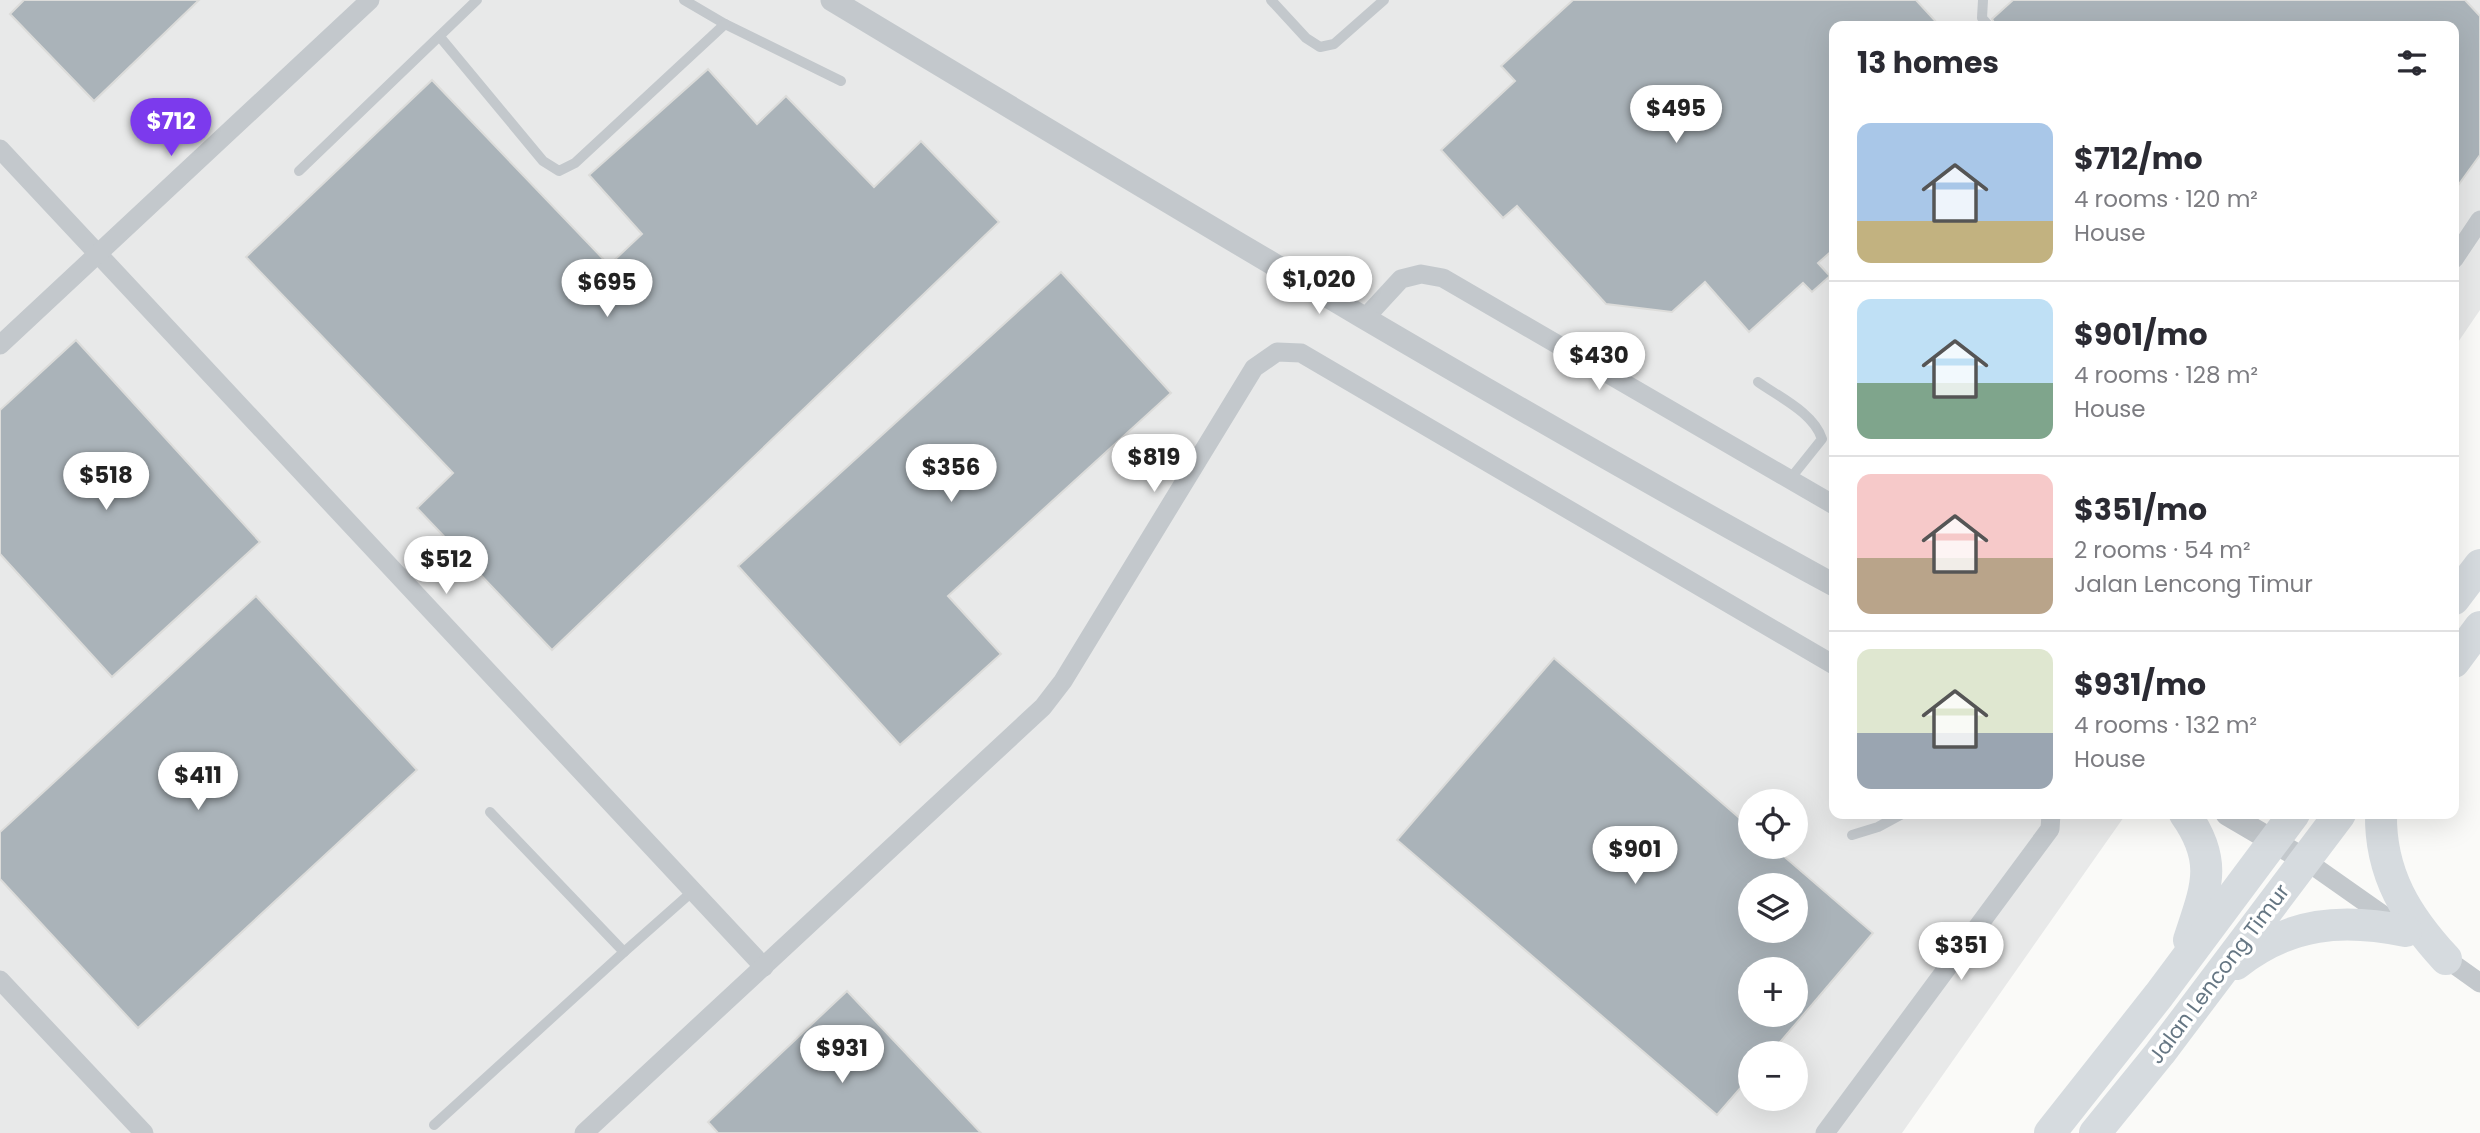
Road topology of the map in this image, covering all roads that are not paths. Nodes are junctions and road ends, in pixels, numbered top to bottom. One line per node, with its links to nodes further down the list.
1 (370, 0): 16 (street)
2 (477, 0): 10 (lane)
3 (684, 0): 9 (lane)
4 (831, 0): 17 (street)
5 (1271, 0): 6 (lane)
6 (1384, 0)
7 (1983, 0): 8 (lane)
8 (1985, 21)
9 (725, 24): 10 (lane); 11 (lane)
10 (440, 37): 13 (lane)
11 (841, 81)
12 (0, 149): 16 (street)
13 (299, 171)
14 (2480, 220): 15 (street)
15 (2459, 252)
16 (98, 253): 18 (street); 39 (street)
17 (1365, 317): 20 (street); 23 (street)
18 (0, 345)
19 (1758, 382): 20 (lane)
20 (1790, 479): 21 (street)
21 (1829, 502)
22 (2480, 565): 24 (highway)
23 (1829, 582)
24 (2459, 592)
25 (2480, 627): 26 (highway)
26 (2459, 655)
27 (1829, 662): 44 (street)
28 (490, 812): 41 (lane)
29 (1893, 819): 36 (lane)
30 (2051, 819): 51 (street)
31 (2188, 819): 43 (highway)
32 (2236, 819): 37 (street)
33 (2290, 819): 37 (highway, Jalan Lencong Timur)
34 (2336, 819): 38 (highway, Jalan Lencong Timur)
35 (2381, 819): 42 (highway)
36 (1852, 835)
37 (2274, 841): 38 (street); 43 (highway, Jalan Lencong Timur)
38 (2305, 860): 40 (street); 46 (highway, Jalan Lencong Timur)
39 (693, 891): 41 (lane); 44 (street)
40 (2406, 932): 42 (street); 46 (highway)
41 (624, 952): 48 (lane)
42 (2446, 959): 47 (street)
43 (2183, 961): 52 (highway, Jalan Lencong Timur)
44 (764, 967): 50 (street)
45 (0, 979): 49 (street)
46 (2214, 981): 53 (highway, Jalan Lencong Timur)
47 (2480, 983)
48 (434, 1125)
49 (144, 1133)
50 (584, 1133)
51 (1825, 1133)
52 (2050, 1133)
53 (2095, 1133)

